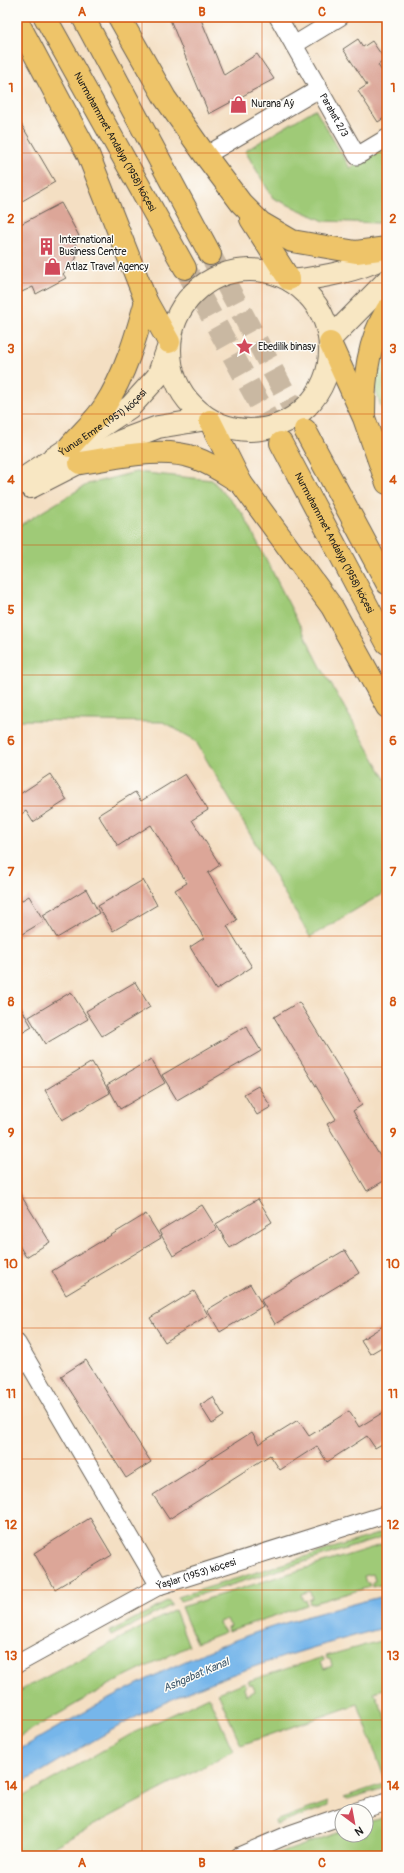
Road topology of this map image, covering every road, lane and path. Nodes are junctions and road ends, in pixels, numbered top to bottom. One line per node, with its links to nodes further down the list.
1 (45, 17): 15 (main road, Nurmuhammet Andalyp (1958) köçesi)
2 (83, 17): 13 (main road)
3 (119, 17): 11 (main road)
4 (278, 17): 7 (street, Parahat 2/3)
5 (340, 17): 7 (street)
6 (17, 21): 18 (main road)
7 (294, 45): 8 (street, Parahat 2/3)
8 (319, 89): 9 (street, Parahat 2/3); 10 (street)
9 (387, 138)
10 (215, 150)
11 (241, 202): 12 (main road); 16 (main road)
12 (387, 248)
13 (210, 254)
14 (387, 256): 16 (street)
15 (185, 268)
16 (290, 280): 20 (street); 21 (street)
17 (387, 281): 20 (street)
18 (146, 301): 21 (main road); 26 (main road)
19 (387, 310): 22 (main road)
20 (330, 341): 22 (main road); 23 (street)
21 (169, 344): 23 (street); 26 (street, Ýunus Emre (1951) köçesi)
22 (364, 418): 29 (main road)
23 (208, 420): 26 (street, Ýunus Emre (1951) köçesi); 28 (main road)
24 (305, 430): 31 (main road)
25 (281, 443): 32 (main road, Nurmuhammet Andalyp (1958) köçesi)
26 (75, 454): 27 (street, Ýunus Emre (1951) köçesi); 28 (main road); 30 (street, Ýunus Emre (1951) köçesi)
27 (17, 483)
28 (241, 483): 33 (main road)
29 (387, 483)
30 (17, 493)
31 (387, 583)
32 (387, 643)
33 (387, 707)
34 (17, 1343): 36 (street)
35 (387, 1514): 36 (street, Ýaşlar (1953) köçesi)
36 (159, 1586): 37 (street, Ýaşlar (1953) köçesi)
37 (17, 1664)
38 (387, 1802): 39 (street)
39 (374, 1806)
40 (334, 1819): 41 (street)
41 (239, 1856)

